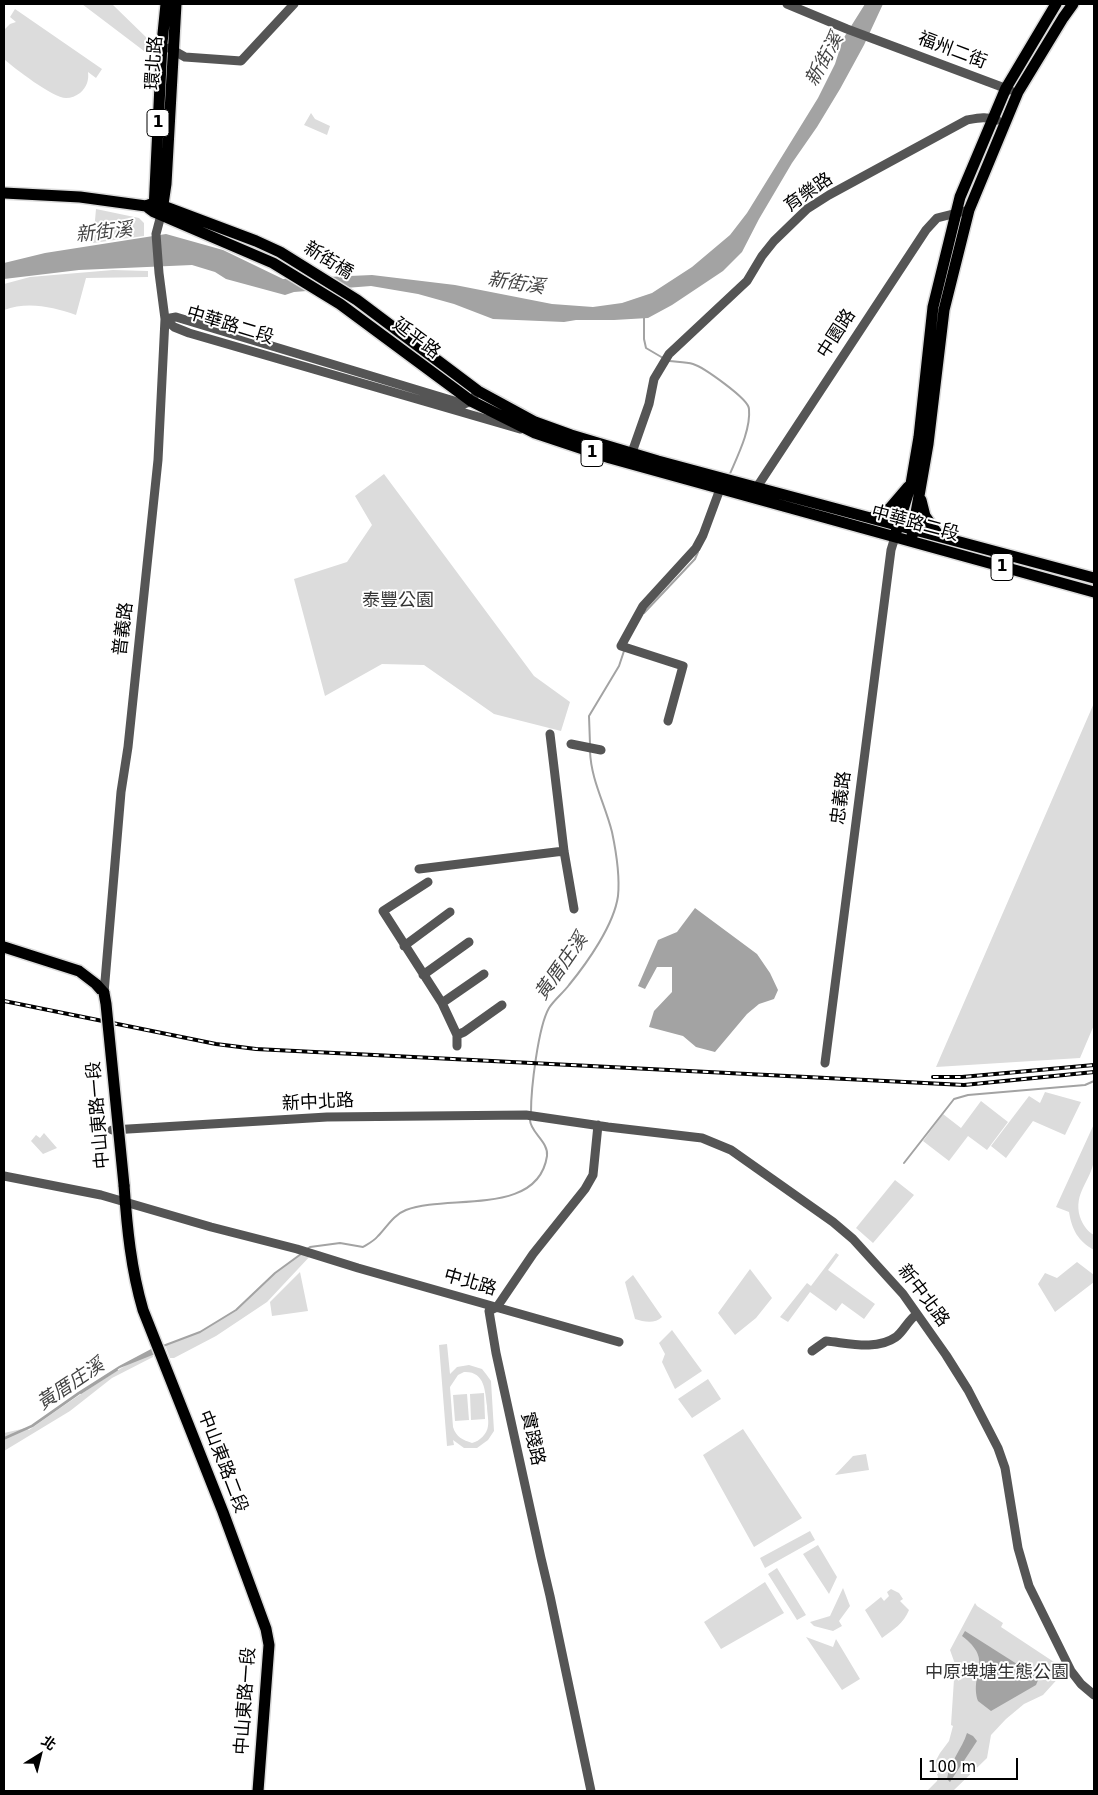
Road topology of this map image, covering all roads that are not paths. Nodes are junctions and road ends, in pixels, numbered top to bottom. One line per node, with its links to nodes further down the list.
1 (166, 4): 7 (main road, 環北路 / 1)
2 (176, 4): 8 (main road, 環北路 / 1)
3 (294, 4): 8 (street)
4 (787, 4): 9 (street, 福州二街)
5 (1056, 4): 9 (main road)
6 (1073, 4): 10 (main road)
7 (162, 43): 8 (street); 15 (main road, 環北路 / 1)
8 (174, 51): 15 (main road, 環北路 / 1)
9 (1006, 88): 10 (street, 福州二街); 11 (main road)
10 (1018, 92): 12 (main road)
11 (992, 118): 12 (street, 育樂路); 16 (main road); 23 (street, 育樂路)
12 (1004, 123): 14 (main road)
13 (4, 193): 15 (main road)
14 (969, 210): 16 (street, 中園路); 27 (main road)
15 (156, 211): 17 (main road, 新街橋 / 1); 18 (main road, 新街橋 / 1); 19 (street, 普義路)
16 (956, 213): 25 (main road); 26 (street, 中園路)
17 (357, 300): 20 (main road, 延平路 / 1)
18 (340, 304): 21 (main road, 延平路 / 1)
19 (165, 319): 21 (street, 中華路二段); 22 (street, 中華路二段); 50 (street, 普義路)
20 (478, 391): 21 (street); 23 (main road, 中華路二段 / 1)
21 (470, 401): 22 (main road, 中華路二段 / 1)
22 (535, 433): 23 (main road, 中華路二段 / 1)
23 (629, 458): 24 (main road, 中華路二段 / 1)
24 (725, 484): 26 (main road, 中華路二段 / 1); 32 (main road, 中華路二段 / 1); 36 (street)
25 (911, 484): 28 (main road); 29 (main road)
26 (757, 487): 28 (main road, 中華路二段 / 1)
27 (920, 494): 30 (main road); 31 (main road)
28 (871, 518): 29 (main road, 中華路二段 / 1)
29 (898, 525): 30 (main road, 中華路二段 / 1); 32 (main road)
30 (914, 530): 31 (main road, 中華路二段 / 1); 33 (main road)
31 (938, 536): 34 (main road, 中華路二段 / 1)
32 (895, 537): 33 (main road, 中華路二段 / 1); 55 (street, 忠義路)
33 (911, 541): 35 (main road, 中華路二段 / 1)
34 (1094, 578)
35 (1094, 592)
36 (668, 722)
37 (550, 734): 40 (street)
38 (581, 746): 39 (street)
39 (602, 750)
40 (564, 851): 41 (street); 43 (street)
41 (419, 869)
42 (428, 882): 46 (street)
43 (574, 909)
44 (450, 912): 46 (street)
45 (469, 942): 49 (street)
46 (404, 946): 49 (street)
47 (4, 947): 50 (main road)
48 (484, 974): 51 (street)
49 (424, 975): 51 (street)
50 (104, 993): 59 (main road, 中山東路一段, bridge)
51 (442, 1003): 53 (street)
52 (502, 1005): 53 (street)
53 (457, 1035): 54 (street)
54 (457, 1046)
55 (825, 1063)
56 (598, 1124): 57 (street, 新中北路); 60 (street, 實踐路); 61 (street, 新中北路)
57 (112, 1130)
58 (4, 1176): 59 (street)
59 (125, 1203): 60 (street, 中北路); 63 (main road, 中山東路一段)
60 (497, 1307): 62 (street, 中北路); 68 (street, 實踐路)
61 (917, 1314): 64 (street); 66 (street, 新中北路)
62 (619, 1342)
63 (157, 1348): 65 (main road, 中山東路二段)
64 (812, 1351)
65 (249, 1586): 67 (main road, 中山東路一段)
66 (1094, 1695)
67 (258, 1791)
68 (591, 1791)

